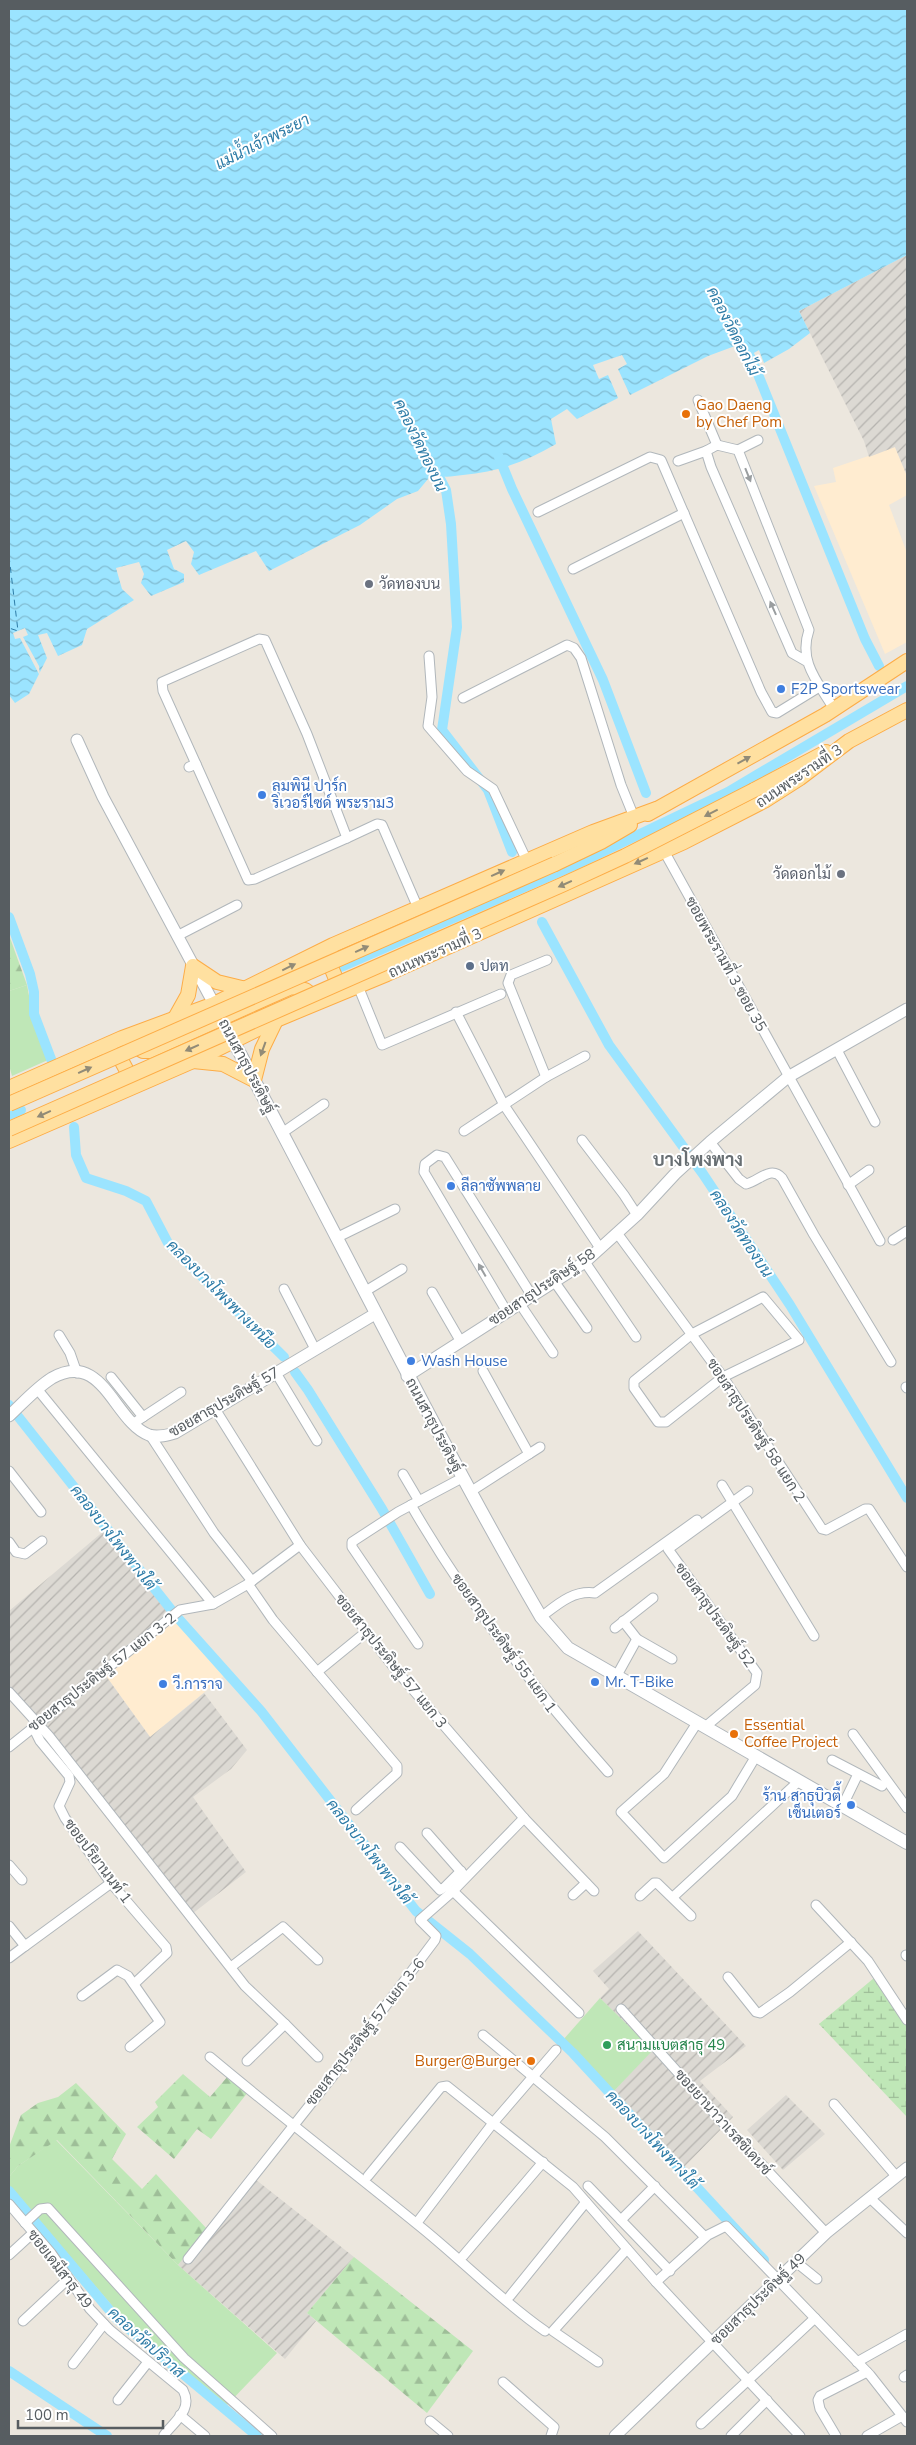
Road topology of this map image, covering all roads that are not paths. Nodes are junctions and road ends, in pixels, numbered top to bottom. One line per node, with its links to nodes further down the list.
1 (698, 400): 3 (street)
2 (758, 440): 4 (street)
3 (717, 445): 4 (street); 5 (street)
4 (738, 450): 11 (street, one-way to 11)
5 (706, 451): 6 (street); 11 (street, one-way to 5)
6 (678, 461)
7 (538, 512): 8 (street)
8 (684, 513): 9 (street); 13 (street)
9 (574, 569)
10 (429, 656): 23 (street)
11 (806, 661): 13 (street)
12 (907, 661): 15 (main road)
13 (820, 686): 15 (street)
14 (463, 698): 20 (street)
15 (834, 709): 19 (main road, one-way to 15)
16 (907, 710): 18 (main road, ถนนพระรามที่ 3)
17 (77, 740): 26 (street, ถนนสาธุประดิษฐ์)
18 (850, 741): 22 (main road, ถนนพระรามที่ 3); 55 (main road, ถนนพระรามที่ 3, one-way to 55, bridge)
19 (656, 809): 20 (main road); 51 (main road, one-way to 19, bridge)
20 (634, 817): 23 (main road)
21 (347, 838): 21 (street); 25 (street)
22 (664, 851): 30 (main road, ถนนพระรามที่ 3, one-way to 30); 47 (street, ซอยพระรามที่ 3 ซอย 35)
23 (527, 861): 25 (main road, one-way to 23)
24 (237, 905): 26 (street)
25 (418, 908): 27 (main road)
26 (177, 936): 29 (street, ถนนสาธุประดิษฐ์)
27 (334, 945): 30 (main road); 31 (main road, one-way to 27)
28 (547, 960): 46 (street)
29 (193, 966): 31 (main road); 34 (street, ถนนสาธุประดิษฐ์); 38 (main road)
30 (356, 986): 33 (main road, ถนนพระรามที่ 3); 36 (street)
31 (246, 989): 34 (main road)
32 (501, 994): 36 (street)
33 (320, 1002): 37 (main road); 39 (main road, ถนนพระรามที่ 3)
34 (214, 1004): 37 (main road, ถนนสาธุประดิษฐ์); 38 (main road)
35 (907, 1009): 43 (street, ซอยสาธุประดิษฐ์ 58)
36 (456, 1012): 53 (street)
37 (221, 1019): 40 (main road); 41 (main road, ถนนสาธุประดิษฐ์)
38 (174, 1020): 40 (main road)
39 (276, 1020): 41 (main road, ถนนพระรามที่ 3); 48 (main road, one-way to 48)
40 (122, 1038): 42 (main road)
41 (233, 1041): 45 (main road, ถนนพระรามที่ 3); 48 (main road, ถนนสาธุประดิษฐ์)
42 (98, 1049): 49 (main road); 50 (main road)
43 (837, 1050): 47 (street, ซอยสาธุประดิษฐ์ 58); 54 (street)
44 (585, 1056): 46 (street)
45 (193, 1061): 48 (main road); 50 (main road, ถนนพระรามที่ 3)
46 (546, 1077): 53 (street)
47 (788, 1077): 60 (street, ซอยสาธุประดิษฐ์ 58); 62 (street, ซอยพระรามที่ 3 ซอย 35)
48 (254, 1080): 57 (main road, ถนนสาธุประดิษฐ์)
49 (9, 1088)
50 (121, 1091): 59 (main road, ถนนพระรามที่ 3)
51 (9, 1104)
52 (324, 1104): 57 (street)
53 (504, 1105): 56 (street); 70 (street)
54 (875, 1122)
55 (9, 1130)
56 (464, 1131)
57 (282, 1133): 67 (main road, ถนนสาธุประดิษฐ์)
58 (582, 1140): 64 (street)
59 (9, 1141)
60 (710, 1142): 64 (street, ซอยสาธุประดิษฐ์ 58); 88 (street)
61 (869, 1170): 62 (street)
62 (848, 1185): 69 (street, ซอยพระรามที่ 3 ซอย 35)
63 (395, 1210): 67 (street)
64 (637, 1215): 66 (street, ซอยสาธุประดิษฐ์ 58)
65 (907, 1231): 68 (street)
66 (616, 1233): 70 (street, ซอยสาธุประดิษฐ์ 58); 82 (street, ซอยสาธุประดิษฐ์ 58 แยก 2)
67 (336, 1238): 75 (main road, ถนนสาธุประดิษฐ์)
68 (893, 1240)
69 (880, 1241)
70 (600, 1248): 71 (street, ซอยสาธุประดิษฐ์ 58)
71 (585, 1262): 73 (street, ซอยสาธุประดิษฐ์ 58); 84 (street)
72 (402, 1269): 75 (street)
73 (554, 1281): 77 (street, ซอยสาธุประดิษฐ์ 58); 81 (street)
74 (284, 1289): 86 (street)
75 (364, 1292): 80 (main road, ถนนสาธุประดิษฐ์)
76 (432, 1292): 85 (street)
77 (532, 1296): 78 (street, ซอยสาธุประดิษฐ์ 58); 79 (street, one-way to 77)
78 (520, 1304): 79 (street, ซอยสาธุประดิษฐ์ 58); 87 (street)
79 (507, 1312): 85 (street, ซอยสาธุประดิษฐ์ 58)
80 (375, 1314): 86 (street, ซอยสาธุประดิษฐ์ 57); 92 (main road, ถนนสาธุประดิษฐ์)
81 (587, 1328)
82 (692, 1334): 94 (street, ซอยสาธุประดิษฐ์ 58 แยก 2); 94 (street); 94 (street)
83 (59, 1335): 90 (street)
84 (636, 1337)
85 (461, 1342): 92 (street, ซอยสาธุประดิษฐ์ 58)
86 (315, 1349): 91 (street, ซอยสาธุประดิษฐ์ 57)
87 (553, 1353)
88 (891, 1362)
89 (484, 1372): 103 (street)
90 (78, 1373): 95 (street); 99 (street, ซอยสาธุประดิษฐ์ 57)
91 (276, 1373): 97 (street, ซอยสาธุประดิษฐ์ 57); 101 (street)
92 (407, 1376): 106 (main road, ถนนสาธุประดิษฐ์)
93 (111, 1377): 99 (street)
94 (723, 1377): 117 (street, ซอยสาธุประดิษฐ์ 58 แยก 2)
95 (38, 1390): 98 (street); 120 (street)
96 (181, 1392): 99 (street)
97 (215, 1409): 100 (street, ซอยสาธุประดิษฐ์ 57); 116 (street, ซอยสาธุประดิษฐ์ 57 แยก 3)
98 (9, 1416)
99 (138, 1420): 100 (street, ซอยสาธุประดิษฐ์ 57)
100 (150, 1435): 118 (street)
101 (317, 1441)
102 (540, 1447): 103 (street)
103 (529, 1454): 109 (street)
104 (9, 1472): 112 (street)
105 (403, 1474): 111 (street, ซอยสาธุประดิษฐ์ 55 แยก 1)
106 (462, 1478): 109 (main road, ถนนสาธุประดิษฐ์); 111 (street)
107 (722, 1485): 110 (street)
108 (748, 1491): 110 (street, ซอยสาธุประดิษฐ์ 52)
109 (470, 1492): 121 (main road, ถนนสาธุประดิษฐ์)
110 (733, 1502): 125 (street); 133 (street, ซอยสาธุประดิษฐ์ 52)
111 (415, 1503): 127 (street); 138 (street, ซอยสาธุประดิษฐ์ 55 แยก 1)
112 (41, 1512)
113 (697, 1520): 121 (street)
114 (42, 1541): 115 (street)
115 (9, 1542)
116 (300, 1545): 118 (street, ซอยสาธุประดิษฐ์ 57 แยก 3-2); 124 (street, ซอยสาธุประดิษฐ์ 57 แยก 3)
117 (907, 1567)
118 (250, 1583): 120 (street, ซอยสาธุประดิษฐ์ 57 แยก 3-2); 129 (street)
119 (654, 1598): 122 (street)
120 (213, 1604): 132 (street, ซอยสาธุประดิษฐ์ 57 แยก 3-2)
121 (541, 1617): 130 (main road, ถนนสาธุประดิษฐ์)
122 (623, 1621): 123 (street); 126 (street)
123 (615, 1628)
124 (366, 1632): 129 (street); 145 (street, ซอยสาธุประดิษฐ์ 57 แยก 3)
125 (814, 1636)
126 (637, 1639): 128 (street); 130 (street)
127 (418, 1644)
128 (672, 1659)
129 (317, 1672): 144 (street)
130 (616, 1677): 133 (main road, ถนนสาธุประดิษฐ์)
131 (9, 1692): 132 (street)
132 (35, 1725): 135 (street, ซอยสาธุประดิษฐ์ 57 แยก 3-2); 152 (street, ซอยปริยานนท์ 1); 166 (street)
133 (701, 1725): 136 (main road, ถนนสาธุประดิษฐ์); 136 (street)
134 (854, 1734): 143 (street)
135 (9, 1747)
136 (756, 1756): 140 (main road, ถนนสาธุประดิษฐ์)
137 (832, 1760): 139 (street)
138 (608, 1772)
139 (858, 1774): 141 (street); 142 (street)
140 (799, 1781): 142 (main road, ถนนสาธุประดิษฐ์); 158 (street)
141 (882, 1786)
142 (842, 1806): 147 (main road, ถนนสาธุประดิษฐ์)
143 (907, 1808)
144 (356, 1810)
145 (524, 1818): 150 (street, ซอยสาธุประดิษฐ์ 57 แยก 3-6); 153 (street, ซอยสาธุประดิษฐ์ 57 แยก 3)
146 (427, 1833): 150 (street)
147 (907, 1843)
148 (400, 1847): 150 (street)
149 (9, 1865): 151 (street)
150 (464, 1874): 154 (street, ซอยสาธุประดิษฐ์ 57 แยก 3-6)
151 (22, 1880)
152 (112, 1882): 163 (street); 168 (street, ซอยปริยานนท์ 1)
153 (586, 1883): 155 (street, ซอยสาธุประดิษฐ์ 57 แยก 3); 156 (street)
154 (453, 1891): 171 (street); 183 (street, ซอยสาธุประดิษฐ์ 57 แยก 3-6)
155 (594, 1891)
156 (573, 1895)
157 (640, 1896): 158 (street)
158 (673, 1897): 160 (street)
159 (816, 1905): 162 (street)
160 (691, 1916)
161 (9, 1926): 163 (street)
162 (851, 1942): 167 (street); 172 (street)
163 (25, 1946): 164 (street)
164 (9, 1958)
165 (318, 1960): 166 (street)
166 (231, 1967): 173 (street)
167 (728, 1977)
168 (134, 1984): 169 (street); 175 (street)
169 (82, 1996)
170 (621, 2009): 197 (street, ซอยยานาวาเรสซิเดนซ์)
171 (580, 2013)
172 (907, 2020)
173 (285, 2024): 178 (street); 179 (street)
174 (483, 2035): 180 (street)
175 (130, 2047)
176 (556, 2050): 180 (street)
177 (210, 2057): 183 (street)
178 (318, 2057)
179 (247, 2061)
180 (532, 2076): 182 (street); 189 (street)
181 (834, 2104): 187 (street)
182 (494, 2123): 184 (street); 186 (street); 193 (street)
183 (292, 2126): 203 (street, ซอยสาธุประดิษฐ์ 57 แยก 3-6); 214 (street)
184 (544, 2162): 191 (street); 202 (street)
185 (907, 2168): 187 (street, ซอยสาธุประดิษฐ์ 49)
186 (368, 2176)
187 (896, 2176): 190 (street, ซอยสาธุประดิษฐ์ 49)
188 (588, 2186): 194 (street)
189 (655, 2186): 194 (street); 199 (street)
190 (870, 2198): 197 (street, ซอยสาธุประดิษฐ์ 49); 198 (street)
191 (586, 2202): 200 (street); 210 (street)
192 (9, 2204): 195 (street, ซอยเดมีสาธุ 49)
193 (420, 2220)
194 (620, 2220): 205 (street)
195 (27, 2221): 196 (street, ซอยเดมีสาธุ 49); 234 (street)
196 (33, 2233): 201 (street); 206 (street, ซอยเดมีสาธุ 49)
197 (826, 2233): 204 (street, ซอยสาธุประดิษฐ์ 49)
198 (907, 2233)
199 (706, 2237): 205 (street); 207 (street)
200 (627, 2249): 209 (street); 218 (street)
201 (9, 2255)
202 (463, 2256)
203 (188, 2259)
204 (796, 2262): 207 (street, ซอยสาธุประดิษฐ์ 49); 208 (street)
205 (670, 2272): 209 (street)
206 (68, 2279): 212 (street); 213 (street, ซอยเดมีสาธุ 49)
207 (779, 2280): 211 (street); 216 (street, ซอยสาธุประดิษฐ์ 49)
208 (817, 2280)
209 (656, 2282): 216 (street)
210 (510, 2296)
211 (815, 2318): 219 (street); 222 (street)
212 (23, 2321)
213 (104, 2324): 217 (street, ซอยเดมีสาธุ 49); 220 (street)
214 (545, 2331)
215 (907, 2334): 219 (street)
216 (713, 2342): 222 (street); 232 (street, ซอยสาธุประดิษฐ์ 49)
217 (148, 2362): 224 (street); 226 (street, ซอยเดมีสาธุ 49)
218 (598, 2362)
219 (857, 2362): 221 (street)
220 (73, 2364)
221 (867, 2372): 227 (street); 239 (street)
222 (748, 2380): 225 (street); 229 (street)
223 (503, 2382): 236 (street)
224 (118, 2400)
225 (767, 2400): 237 (street); 238 (street)
226 (180, 2415): 231 (street, ซอยเดมีสาธุ 49); 233 (street)
227 (905, 2419): 240 (street)
228 (430, 2421): 230 (street)
229 (701, 2424)
230 (444, 2433): 235 (street)
231 (164, 2435)
232 (619, 2435)
233 (205, 2436)
234 (272, 2436)
235 (433, 2436)
236 (551, 2436)
237 (731, 2436)
238 (800, 2436)
239 (836, 2436)
240 (867, 2436)

